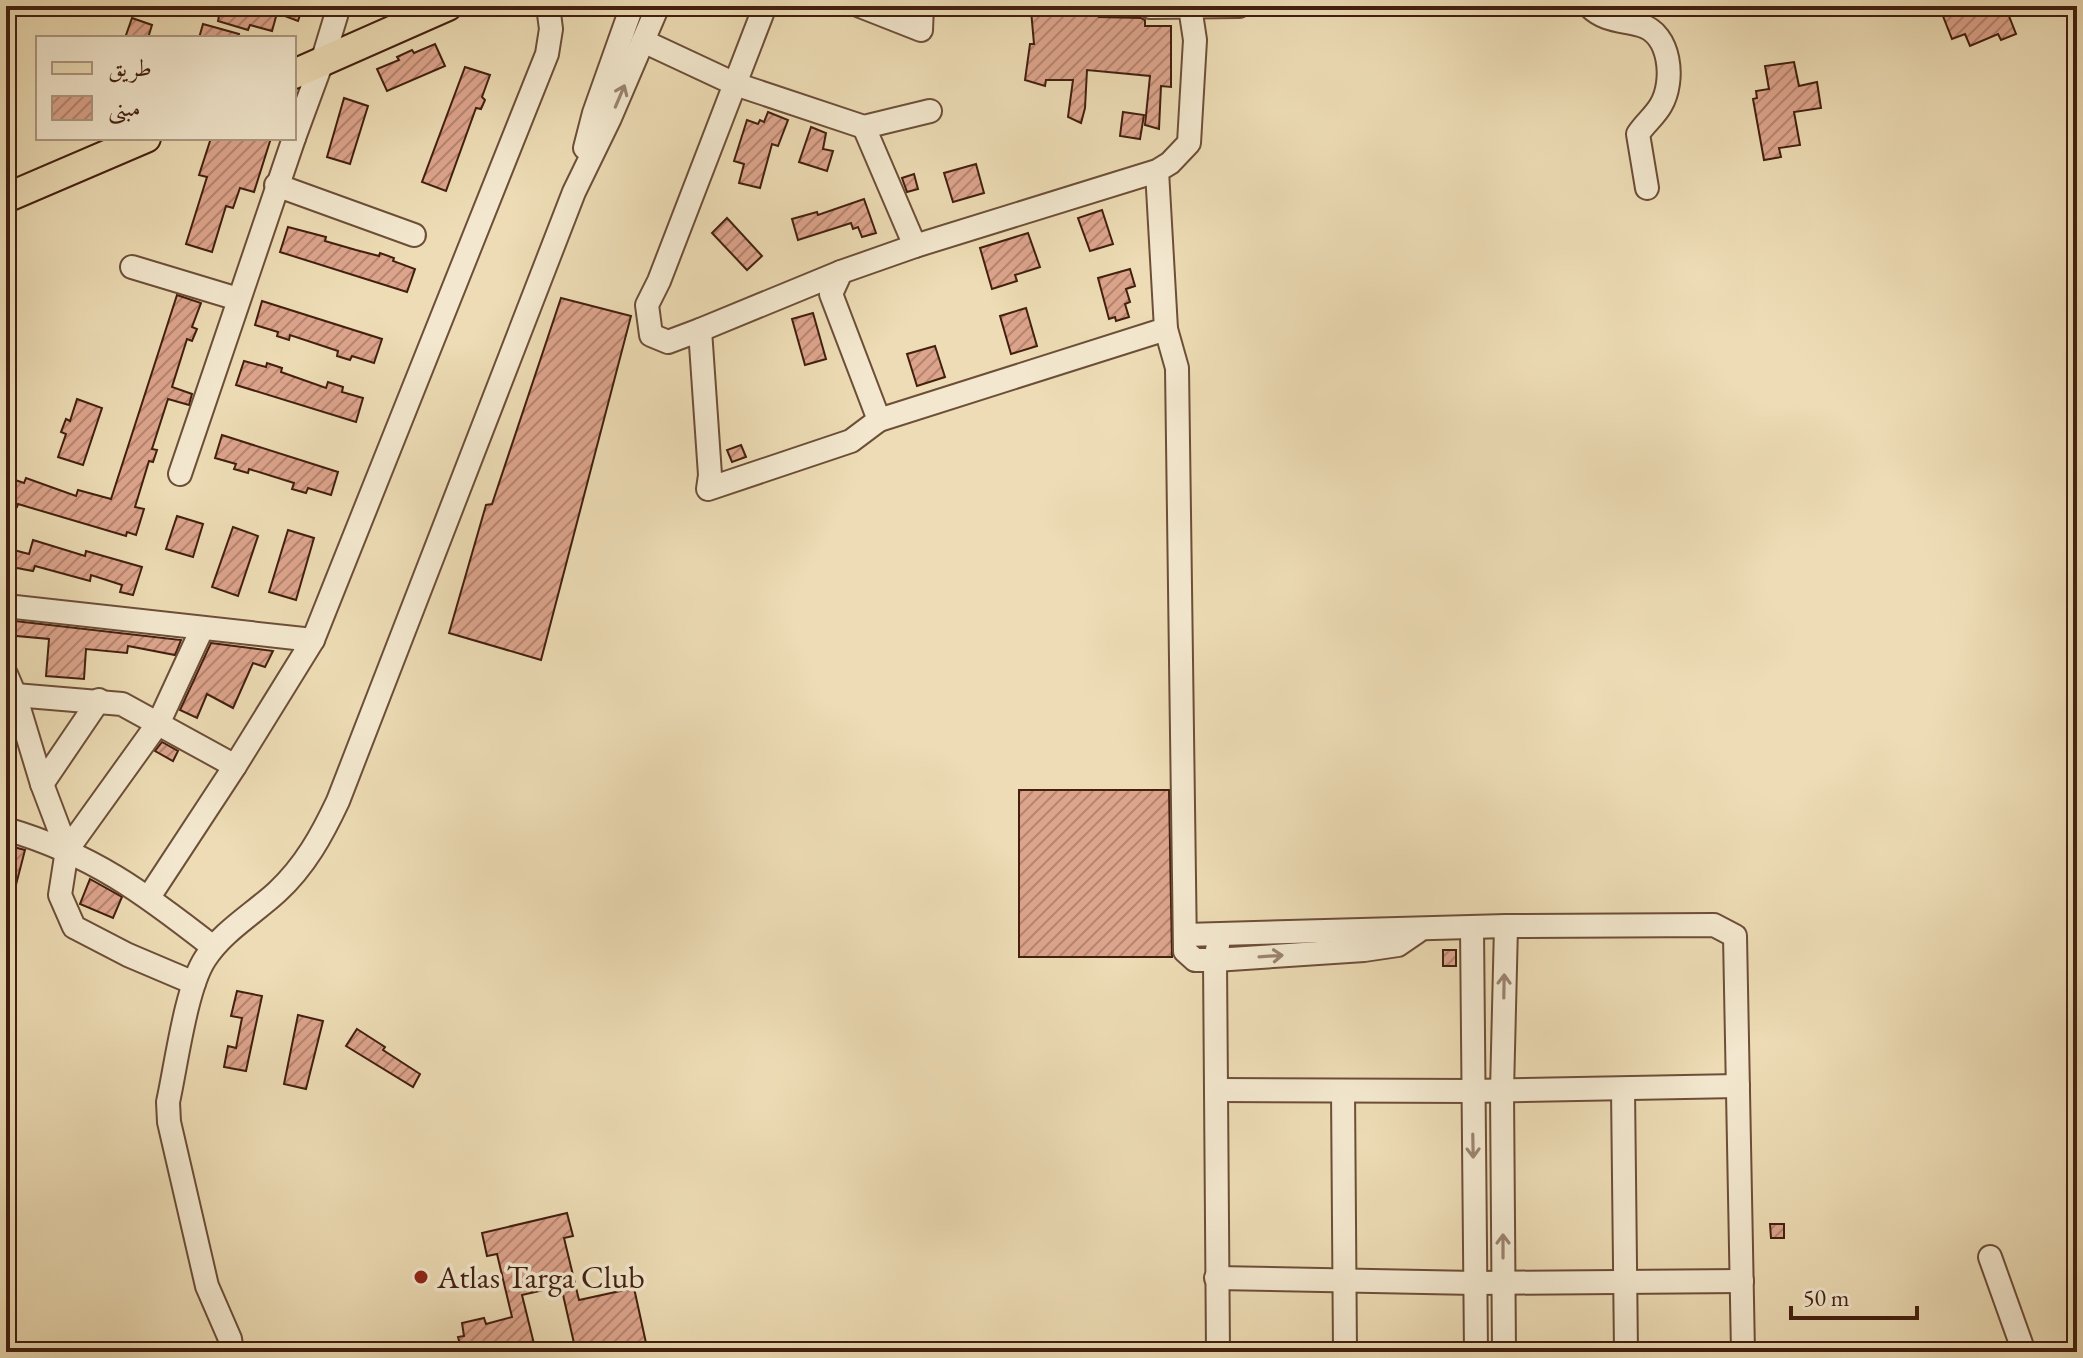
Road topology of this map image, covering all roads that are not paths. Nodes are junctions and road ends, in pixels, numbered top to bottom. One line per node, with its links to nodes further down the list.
1 (339, 6): 14 (street)
2 (448, 6): 14 (main road)
3 (548, 6): 38 (street)
4 (632, 6): 25 (street)
5 (658, 6): 13 (street)
6 (765, 6): 16 (street)
7 (860, 6): 8 (street)
8 (922, 6)
9 (1239, 6): 12 (street)
10 (1589, 6): 24 (street)
11 (1150, 7): 12 (street)
12 (1190, 7): 22 (street)
13 (643, 41): 16 (street); 25 (street, one-way to 13)
14 (322, 62): 15 (main road); 19 (street)
15 (296, 73)
16 (735, 84): 18 (street); 33 (street)
17 (930, 111): 18 (street)
18 (864, 127): 28 (street)
19 (296, 133)
20 (141, 140): 26 (main road)
21 (293, 140): 23 (street)
22 (1157, 171): 28 (street); 32 (street)
23 (276, 185): 27 (street); 31 (street)
24 (1647, 188)
25 (574, 192): 52 (street)
26 (6, 198)
27 (414, 235)
28 (915, 246): 30 (street)
29 (132, 267): 31 (street)
30 (841, 272): 33 (street); 34 (street)
31 (238, 299): 35 (street)
32 (1166, 329): 34 (street); 51 (street)
33 (700, 330): 34 (street)
34 (879, 420)
35 (180, 474)
36 (6, 606): 37 (street)
37 (202, 629): 38 (street); 41 (street)
38 (313, 640): 42 (street)
39 (11, 684): 40 (street); 43 (street)
40 (99, 700): 41 (street); 43 (street)
41 (159, 722): 42 (street); 45 (street)
42 (235, 766): 46 (street)
43 (42, 784): 45 (street)
44 (6, 829): 45 (street)
45 (67, 850): 46 (street); 54 (street)
46 (149, 897): 52 (street)
47 (1506, 926): 48 (street); 55 (street); 60 (street, one-way to 47)
48 (1472, 928): 49 (street); 59 (street)
49 (1422, 929): 50 (street); 53 (street, one-way to 49)
50 (1216, 934): 51 (street); 53 (street)
51 (1185, 935): 53 (street)
52 (213, 947): 54 (street)
53 (1215, 960): 57 (street)
54 (194, 983): 68 (street)
55 (1738, 1086): 56 (street); 64 (street)
56 (1623, 1089): 60 (street); 65 (street)
57 (1217, 1090): 58 (street); 62 (street)
58 (1343, 1091): 59 (street); 63 (street)
59 (1472, 1091): 60 (street); 66 (street, one-way to 66)
60 (1502, 1091): 67 (street, one-way to 60)
61 (1990, 1257): 75 (street)
62 (1216, 1278): 63 (street); 69 (street)
63 (1345, 1280): 66 (street); 70 (street)
64 (1742, 1281): 65 (street); 74 (street)
65 (1625, 1282): 67 (street); 73 (street)
66 (1475, 1283): 67 (street); 71 (street)
67 (1504, 1283): 72 (street)
68 (232, 1352)
69 (1218, 1352)
70 (1345, 1352)
71 (1476, 1352)
72 (1504, 1352)
73 (1626, 1352)
74 (1743, 1352)
75 (2024, 1352)

